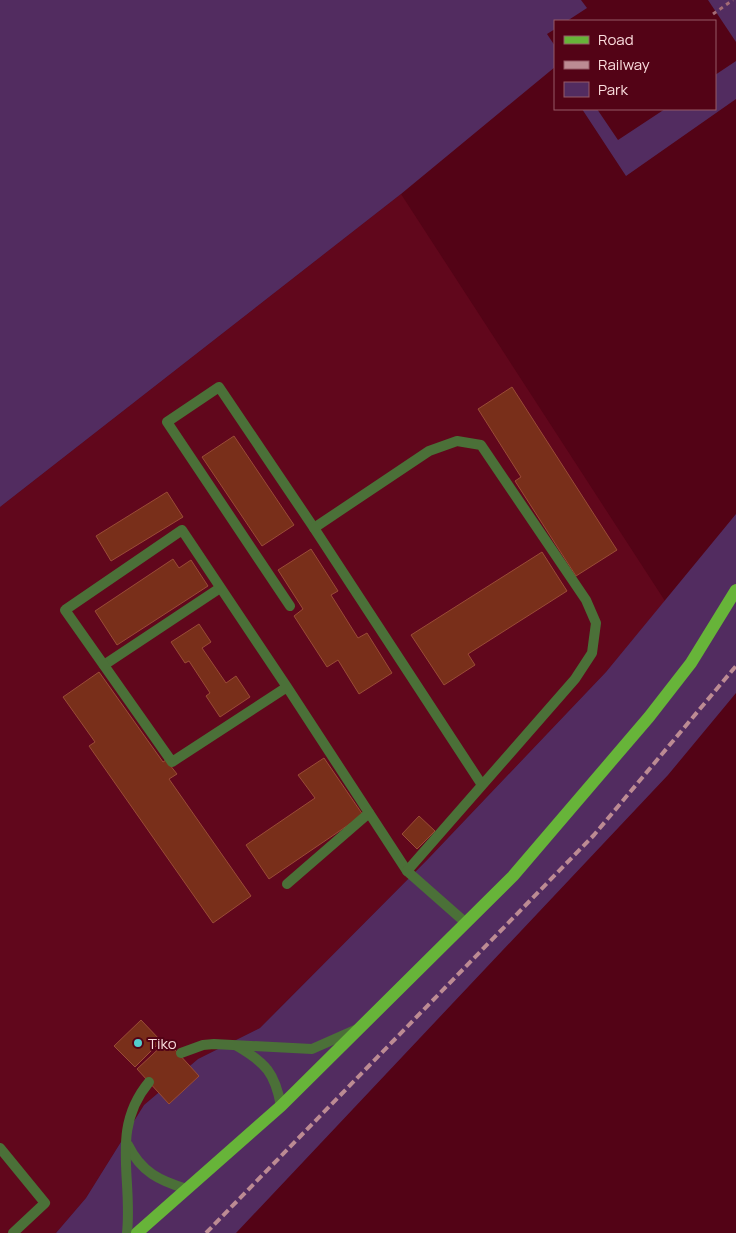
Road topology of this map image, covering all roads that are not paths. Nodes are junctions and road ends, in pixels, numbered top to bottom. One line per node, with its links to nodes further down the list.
1 (314, 528): 4 (lane); 7 (lane); 7 (lane)
2 (220, 588): 5 (lane); 5 (lane); 6 (lane)
3 (736, 590): 11 (main road)
4 (290, 606)
5 (104, 665): 6 (lane)
6 (287, 686): 8 (lane)
7 (482, 785): 9 (lane)
8 (369, 813): 9 (lane); 10 (lane)
9 (407, 871): 11 (lane)
10 (287, 884)
11 (466, 923): 12 (main road)
12 (360, 1028): 13 (lane); 16 (main road)
13 (235, 1045): 14 (lane); 16 (lane)
14 (181, 1053)
15 (149, 1082): 17 (lane)
16 (281, 1106): 19 (main road)
17 (125, 1140): 19 (lane); 21 (lane)
18 (0, 1148): 20 (lane)
19 (187, 1189): 22 (main road)
20 (13, 1233)
21 (127, 1233)
22 (136, 1233)

